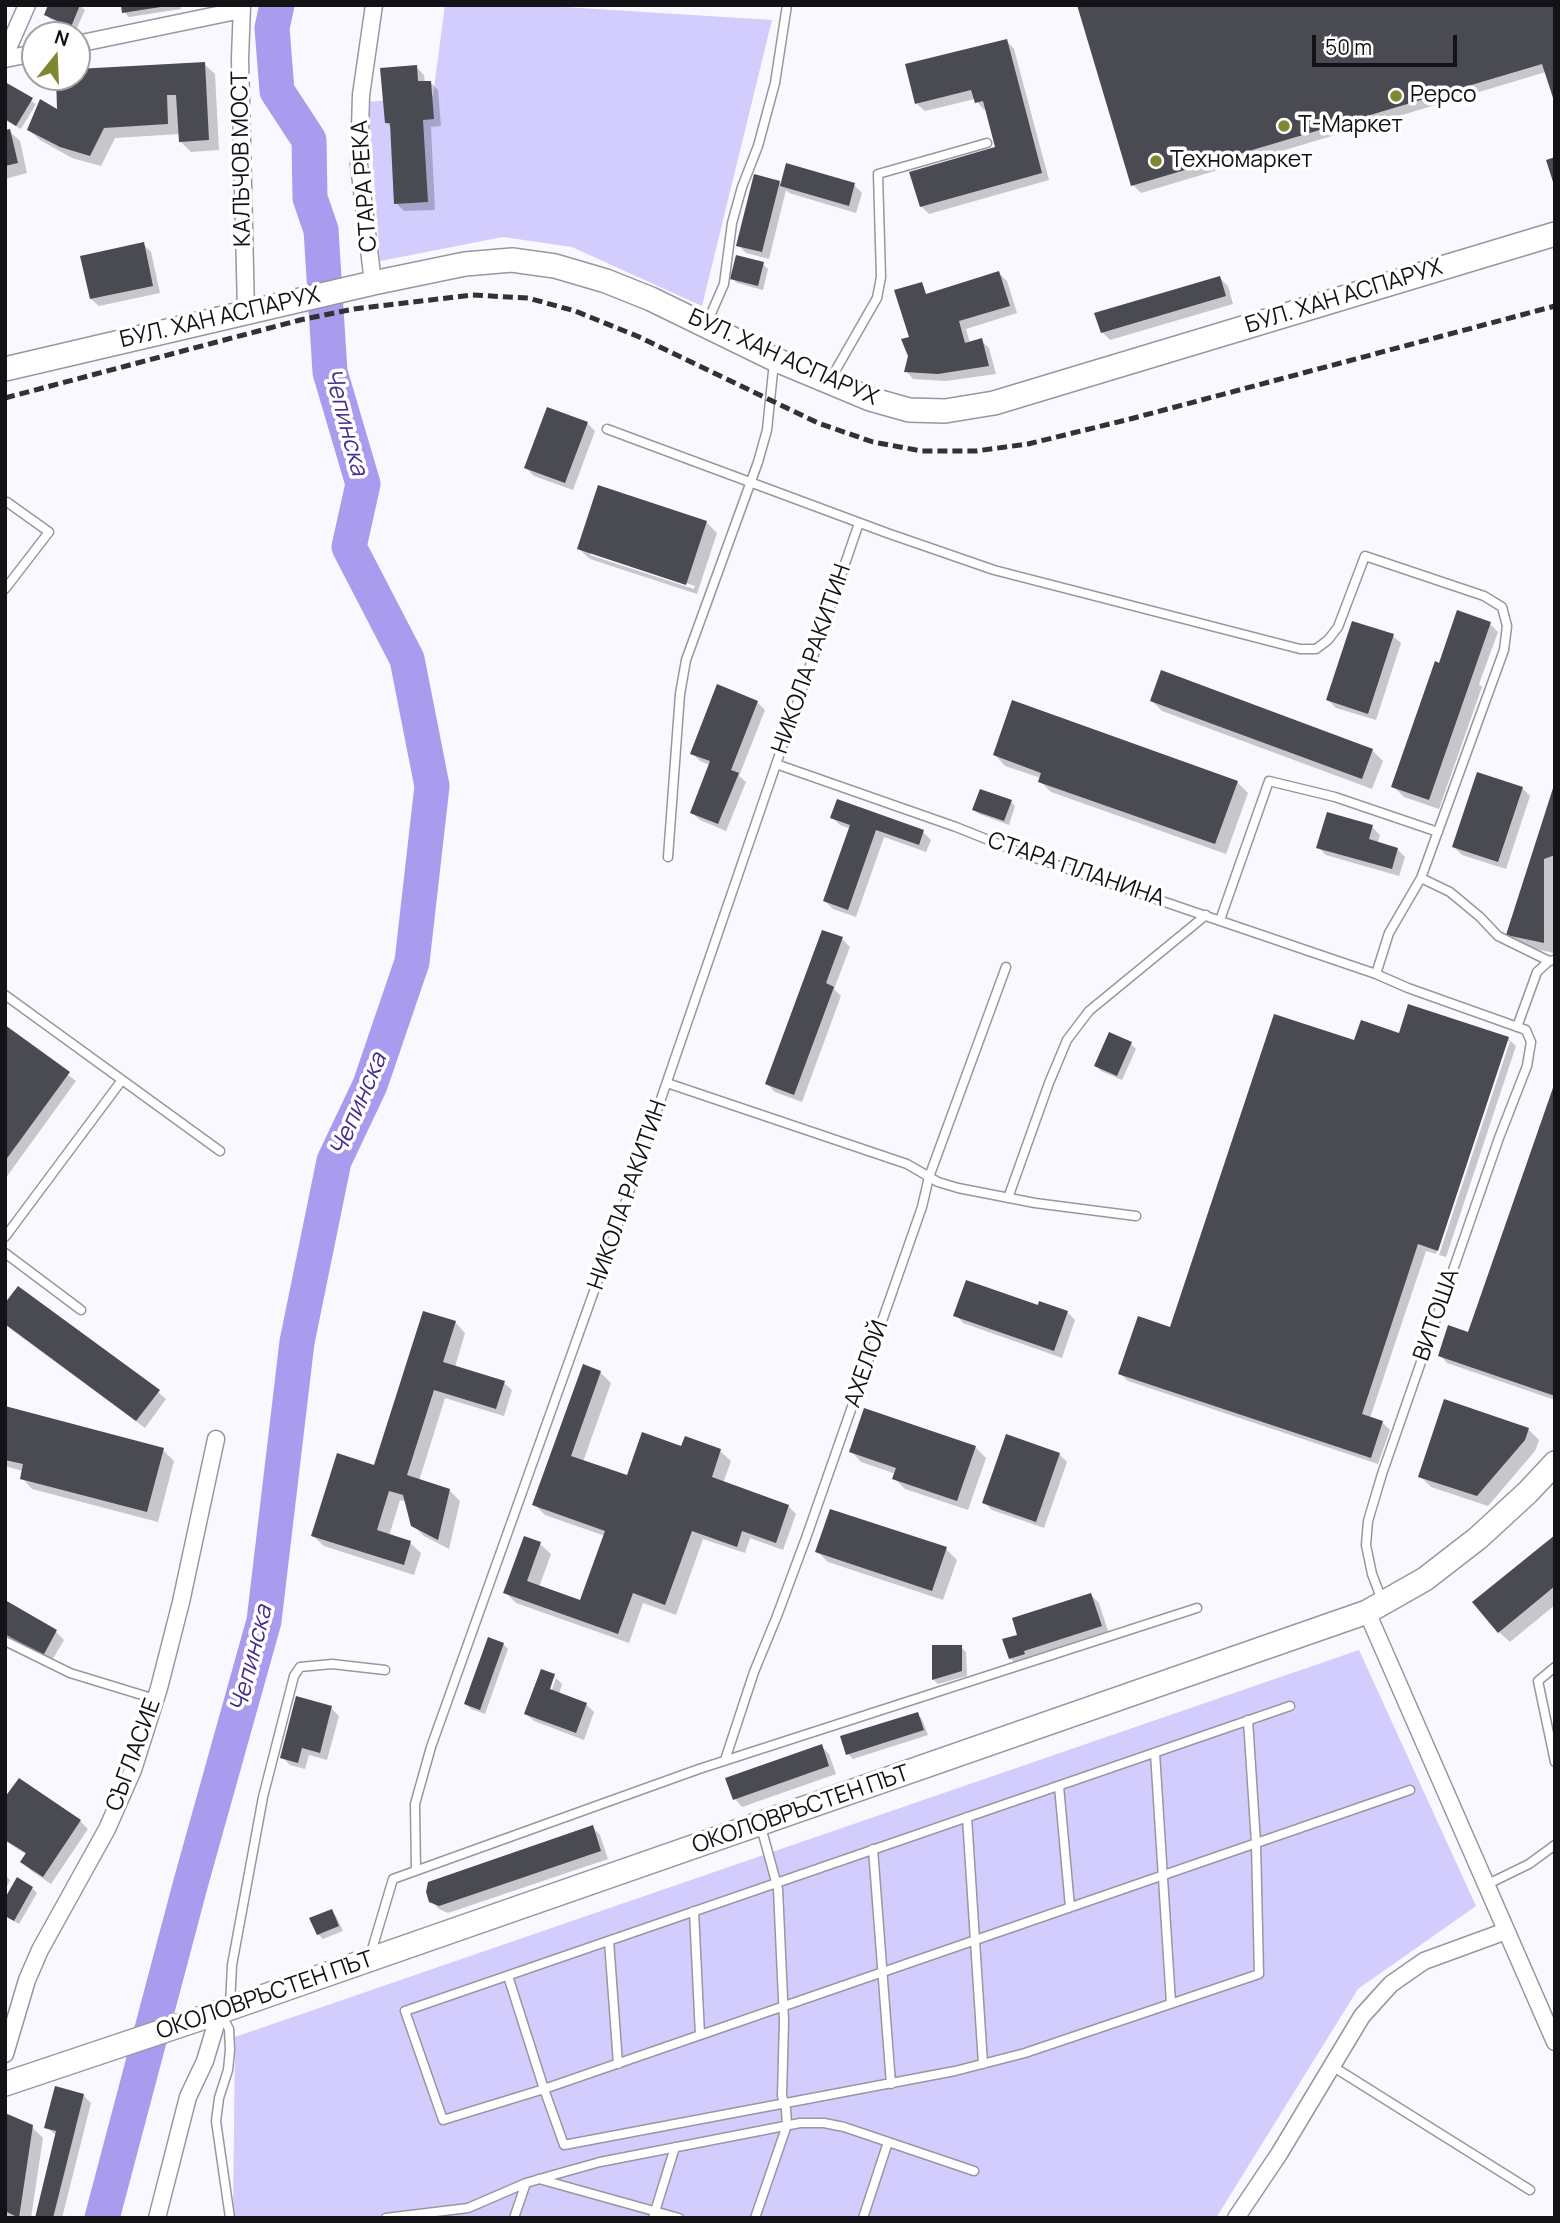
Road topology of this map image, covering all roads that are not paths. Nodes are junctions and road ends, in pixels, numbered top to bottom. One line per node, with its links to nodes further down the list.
1 (27, 5): 6 (street)
2 (374, 5): 9 (street, СТАРА РЕКА)
3 (788, 5): 11 (lane)
4 (242, 8): 5 (street); 10 (street, КАЛЪЧОВ МОСТ)
5 (91, 41)
6 (5, 57)
7 (987, 143): 14 (lane)
8 (1555, 233): 14 (street, БУЛ. ХАН АСПАРУХ)
9 (373, 283): 10 (street, БУЛ. ХАН АСПАРУХ); 11 (street, БУЛ. ХАН АСПАРУХ)
10 (246, 312): 13 (street, БУЛ. ХАН АСПАРУХ)
11 (706, 326): 12 (street, БУЛ. ХАН АСПАРУХ)
12 (774, 359): 14 (street, БУЛ. ХАН АСПАРУХ); 16 (lane)
13 (5, 369)
14 (829, 383)
15 (607, 429): 16 (lane)
16 (751, 482): 18 (lane); 22 (lane)
17 (5, 503): 19 (lane)
18 (859, 523): 20 (lane, НИКОЛА РАКИТИН); 21 (lane)
19 (6, 590)
20 (776, 764): 24 (lane, СТАРА ПЛАНИНА); 32 (lane, НИКОЛА РАКИТИН)
21 (1438, 832): 23 (lane); 25 (lane)
22 (668, 857)
23 (1421, 878): 26 (lane); 28 (lane)
24 (1206, 915): 25 (lane, СТАРА ПЛАНИНА); 35 (lane)
25 (1220, 920): 28 (lane, СТАРА ПЛАНИНА)
26 (1552, 961): 30 (lane)
27 (1006, 967): 34 (lane, АХЕЛОЙ)
28 (1376, 974): 30 (lane, СТАРА ПЛАНИНА)
29 (5, 995): 31 (lane)
30 (1522, 1029): 43 (lane, ВИТОША)
31 (122, 1080): 33 (lane); 37 (lane)
32 (667, 1083): 34 (lane); 60 (lane, НИКОЛА РАКИТИН)
33 (220, 1151)
34 (929, 1177): 35 (lane); 51 (lane, АХЕЛОЙ)
35 (1008, 1198): 36 (lane)
36 (1136, 1216)
37 (5, 1237)
38 (5, 1253): 39 (lane)
39 (81, 1310)
40 (216, 1439): 47 (street, СЪГЛАСИЕ)
41 (1555, 1462): 43 (street, ОКОЛОВРЪСТЕН ПЪТ)
42 (1197, 1608): 51 (lane)
43 (1375, 1608): 56 (street, ОКОЛОВРЪСТЕН ПЪТ); 63 (street)
44 (5, 1641): 47 (lane)
45 (1555, 1667): 52 (lane)
46 (385, 1670): 74 (lane)
47 (155, 1699): 77 (street, СЪГЛАСИЕ)
48 (1290, 1706): 49 (lane)
49 (1248, 1720): 50 (lane); 57 (lane)
50 (1154, 1753): 53 (lane); 61 (lane)
51 (725, 1760): 60 (lane)
52 (1555, 1762)
53 (1059, 1786): 55 (lane); 64 (lane)
54 (1410, 1790): 57 (lane)
55 (967, 1817): 59 (lane); 67 (lane)
56 (760, 1824): 62 (lane); 69 (street, ОКОЛОВРЪСТЕН ПЪТ)
57 (1256, 1843): 61 (lane); 72 (lane)
58 (1555, 1845): 63 (lane)
59 (873, 1849): 62 (lane); 70 (lane)
60 (416, 1870): 69 (lane)
61 (1163, 1875): 64 (lane); 72 (lane)
62 (777, 1883): 65 (lane); 73 (lane)
63 (1486, 1885): 66 (street)
64 (1070, 1907): 67 (lane)
65 (694, 1911): 68 (lane); 75 (lane)
66 (1506, 1931): 76 (street); 80 (street)
67 (975, 1940): 70 (lane); 79 (lane)
68 (609, 1941): 71 (lane); 78 (lane)
69 (369, 1959): 74 (street, ОКОЛОВРЪСТЕН ПЪТ)
70 (883, 1972): 73 (lane); 82 (lane)
71 (508, 1976): 83 (lane); 83 (lane)
72 (1171, 2003): 79 (lane)
73 (784, 2006): 75 (lane); 84 (lane)
74 (216, 2013): 81 (street, ОКОЛОВРЪСТЕН ПЪТ); 93 (street); 94 (lane)
75 (700, 2035): 78 (lane)
76 (1555, 2042)
77 (5, 2054)
78 (618, 2064): 83 (lane)
79 (983, 2064): 82 (lane)
80 (1332, 2066): 91 (lane); 100 (street)
81 (5, 2084)
82 (891, 2084): 84 (lane)
83 (544, 2089): 84 (lane)
84 (785, 2105): 85 (lane)
85 (787, 2125): 86 (lane); 87 (lane); 98 (lane)
86 (888, 2142): 88 (lane); 99 (lane)
87 (675, 2147): 89 (lane); 92 (lane)
88 (974, 2171)
89 (539, 2179): 90 (lane); 92 (lane)
90 (526, 2183): 95 (lane); 96 (lane)
91 (1530, 2190)
92 (654, 2215): 97 (lane)
93 (157, 2218)
94 (229, 2218)
95 (388, 2218)
96 (514, 2218)
97 (679, 2218)
98 (755, 2218)
99 (863, 2218)
100 (1236, 2218)

